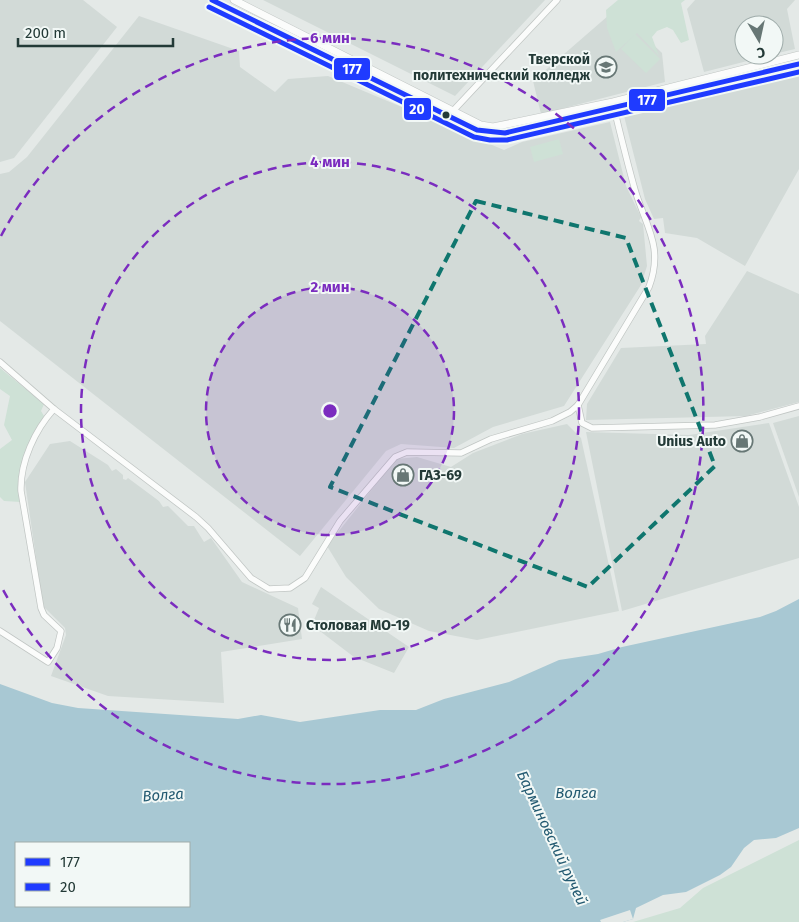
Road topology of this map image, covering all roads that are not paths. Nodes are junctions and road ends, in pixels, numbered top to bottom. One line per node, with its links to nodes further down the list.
1 (212, 0): 7 (street)
2 (234, 0): 7 (street)
3 (558, 0): 7 (street)
4 (799, 55): 6 (street)
5 (799, 64): 6 (street)
6 (614, 104): 7 (street); 9 (street)
7 (451, 113)
8 (0, 362): 11 (street)
9 (578, 405): 10 (street); 11 (street)
10 (799, 406)
11 (54, 409): 12 (street)
12 (0, 631)

